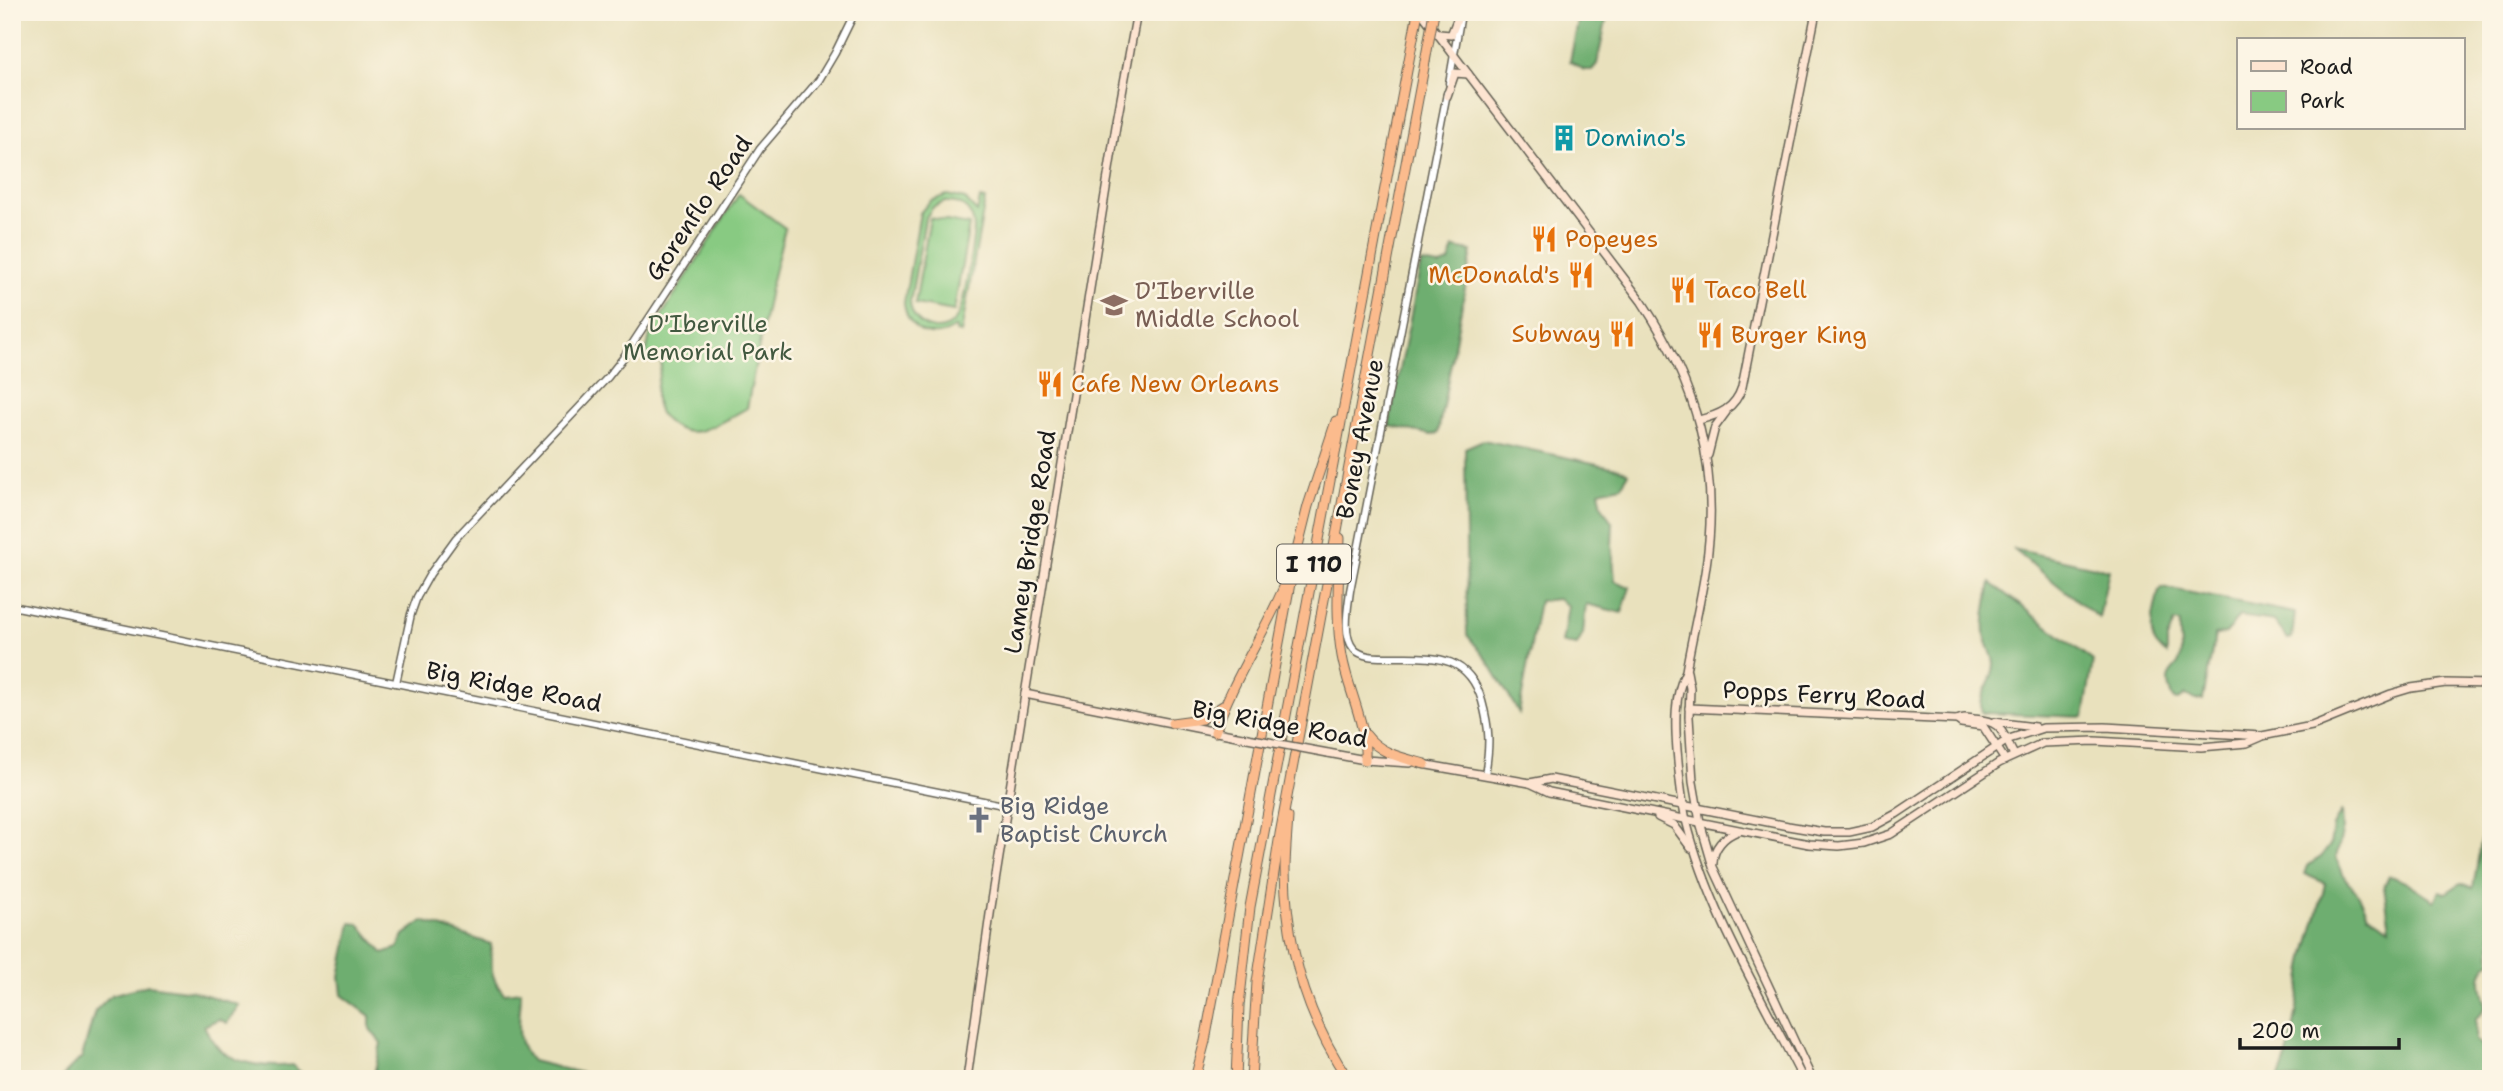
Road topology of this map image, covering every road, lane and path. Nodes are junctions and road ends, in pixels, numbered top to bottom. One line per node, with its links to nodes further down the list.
1 (855, 12): 19 (street, Gorenflo Road)
2 (1137, 12): 21 (main road, Lamey Bridge Road)
3 (1419, 12): 7 (main road); 11 (highway, I 110)
4 (1434, 12): 15 (highway, I 110, bridge)
5 (1461, 12): 7 (main road); 8 (street, Boney Avenue)
6 (1816, 12): 12 (main road)
7 (1438, 34): 8 (main road)
8 (1454, 55): 9 (main road); 10 (street, Boney Avenue)
9 (1468, 74): 10 (main road); 13 (main road)
10 (1447, 96): 39 (street, Boney Avenue)
11 (1347, 389): 16 (highway); 55 (highway, I 110)
12 (1728, 409): 13 (main road); 14 (main road)
13 (1699, 420): 14 (main road)
14 (1707, 459): 18 (main road)
15 (1340, 511): 28 (highway); 42 (highway, I 110)
16 (1294, 562): 22 (highway); 54 (highway)
17 (12, 606): 19 (street, Big Ridge Road)
18 (1686, 671): 23 (main road); 40 (main road)
19 (396, 683): 45 (street, Big Ridge Road)
20 (2491, 684): 31 (main road)
21 (1026, 694): 26 (main road, Big Ridge Road); 45 (main road, Lamey Bridge Road)
22 (1224, 705): 26 (highway); 29 (highway)
23 (1689, 708): 24 (main road, Popps Ferry Road); 46 (main road)
24 (1957, 720): 25 (main road, Popps Ferry Road); 33 (main road, Popps Ferry Road)
25 (1994, 722): 27 (main road, Popps Ferry Road); 32 (main road)
26 (1172, 723): 29 (main road, Big Ridge Road)
27 (2043, 727): 30 (main road); 32 (main road)
28 (1363, 731): 36 (highway); 38 (highway)
29 (1215, 732): 36 (main road, Big Ridge Road, bridge)
30 (2203, 734): 31 (main road); 34 (main road)
31 (2262, 736): 34 (main road)
32 (2006, 741): 33 (main road); 35 (main road)
33 (1997, 746): 37 (main road, Popps Ferry Road); 46 (main road)
34 (2202, 747): 35 (main road)
35 (2014, 755): 37 (main road)
36 (1365, 760): 38 (main road, Big Ridge Road)
37 (2005, 760): 50 (main road)
38 (1425, 764): 39 (main road, Big Ridge Road)
39 (1485, 775): 41 (main road, Big Ridge Road)
40 (1680, 780): 43 (main road); 44 (main road)
41 (1530, 783): 43 (main road, Big Ridge Road); 47 (main road, Big Ridge Road)
42 (1289, 787): 56 (highway, I 110); 57 (highway)
43 (1660, 799): 44 (main road, Big Ridge Road)
44 (1684, 804): 46 (main road, Big Ridge Road); 48 (main road)
45 (1008, 806): 53 (main road, Lamey Bridge Road)
46 (1697, 806): 49 (main road)
47 (1637, 809): 48 (main road, Big Ridge Road); 51 (main road)
48 (1686, 820): 49 (main road, Big Ridge Road); 51 (main road)
49 (1700, 822): 50 (main road); 52 (main road)
50 (1741, 830): 52 (main road)
51 (1699, 862): 58 (main road)
52 (1713, 867): 59 (main road)
53 (967, 1079)
54 (1195, 1079)
55 (1236, 1079)
56 (1251, 1079)
57 (1348, 1079)
58 (1803, 1079)
59 (1812, 1079)

